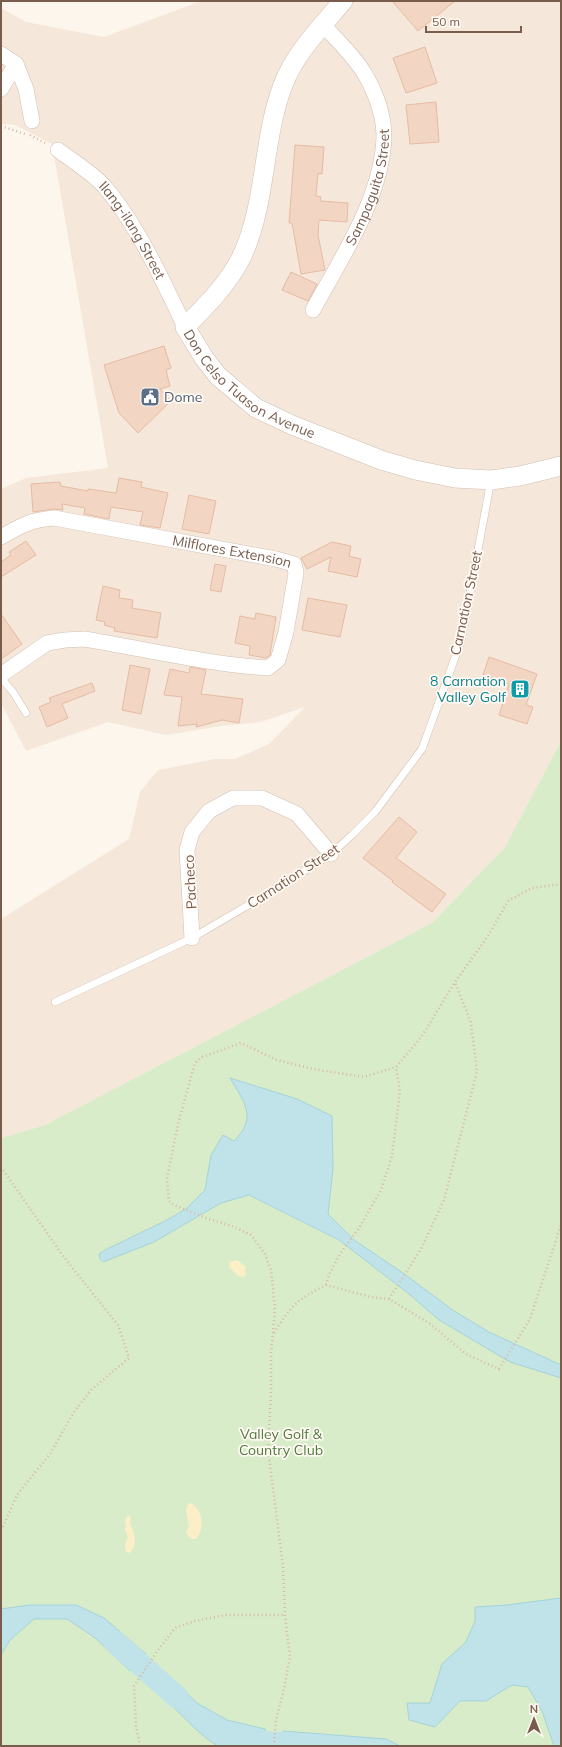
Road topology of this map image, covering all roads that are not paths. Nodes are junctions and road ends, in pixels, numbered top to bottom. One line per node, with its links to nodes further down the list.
1 (343, 1): 2 (street, Don Celso Tuason Avenue)
2 (324, 25): 8 (street, Sampaguita Street); 9 (street, Don Celso Tuason Avenue)
3 (1, 54): 4 (street)
4 (16, 64): 5 (street); 6 (street)
5 (1, 89)
6 (32, 121)
7 (58, 150): 9 (street, Ilang-ilang Street)
8 (313, 310)
9 (185, 327): 11 (street, Don Celso Tuason Avenue)
10 (561, 466): 11 (street, Don Celso Tuason Avenue)
11 (491, 480): 15 (lane, Carnation Street)
12 (1, 537): 13 (street, Milflores Extension)
13 (1, 677): 14 (lane)
14 (26, 713)
15 (331, 854): 16 (lane, Carnation Street); 16 (street, Pacheco)
16 (192, 938): 17 (lane, Carnation Street)
17 (55, 1002)

